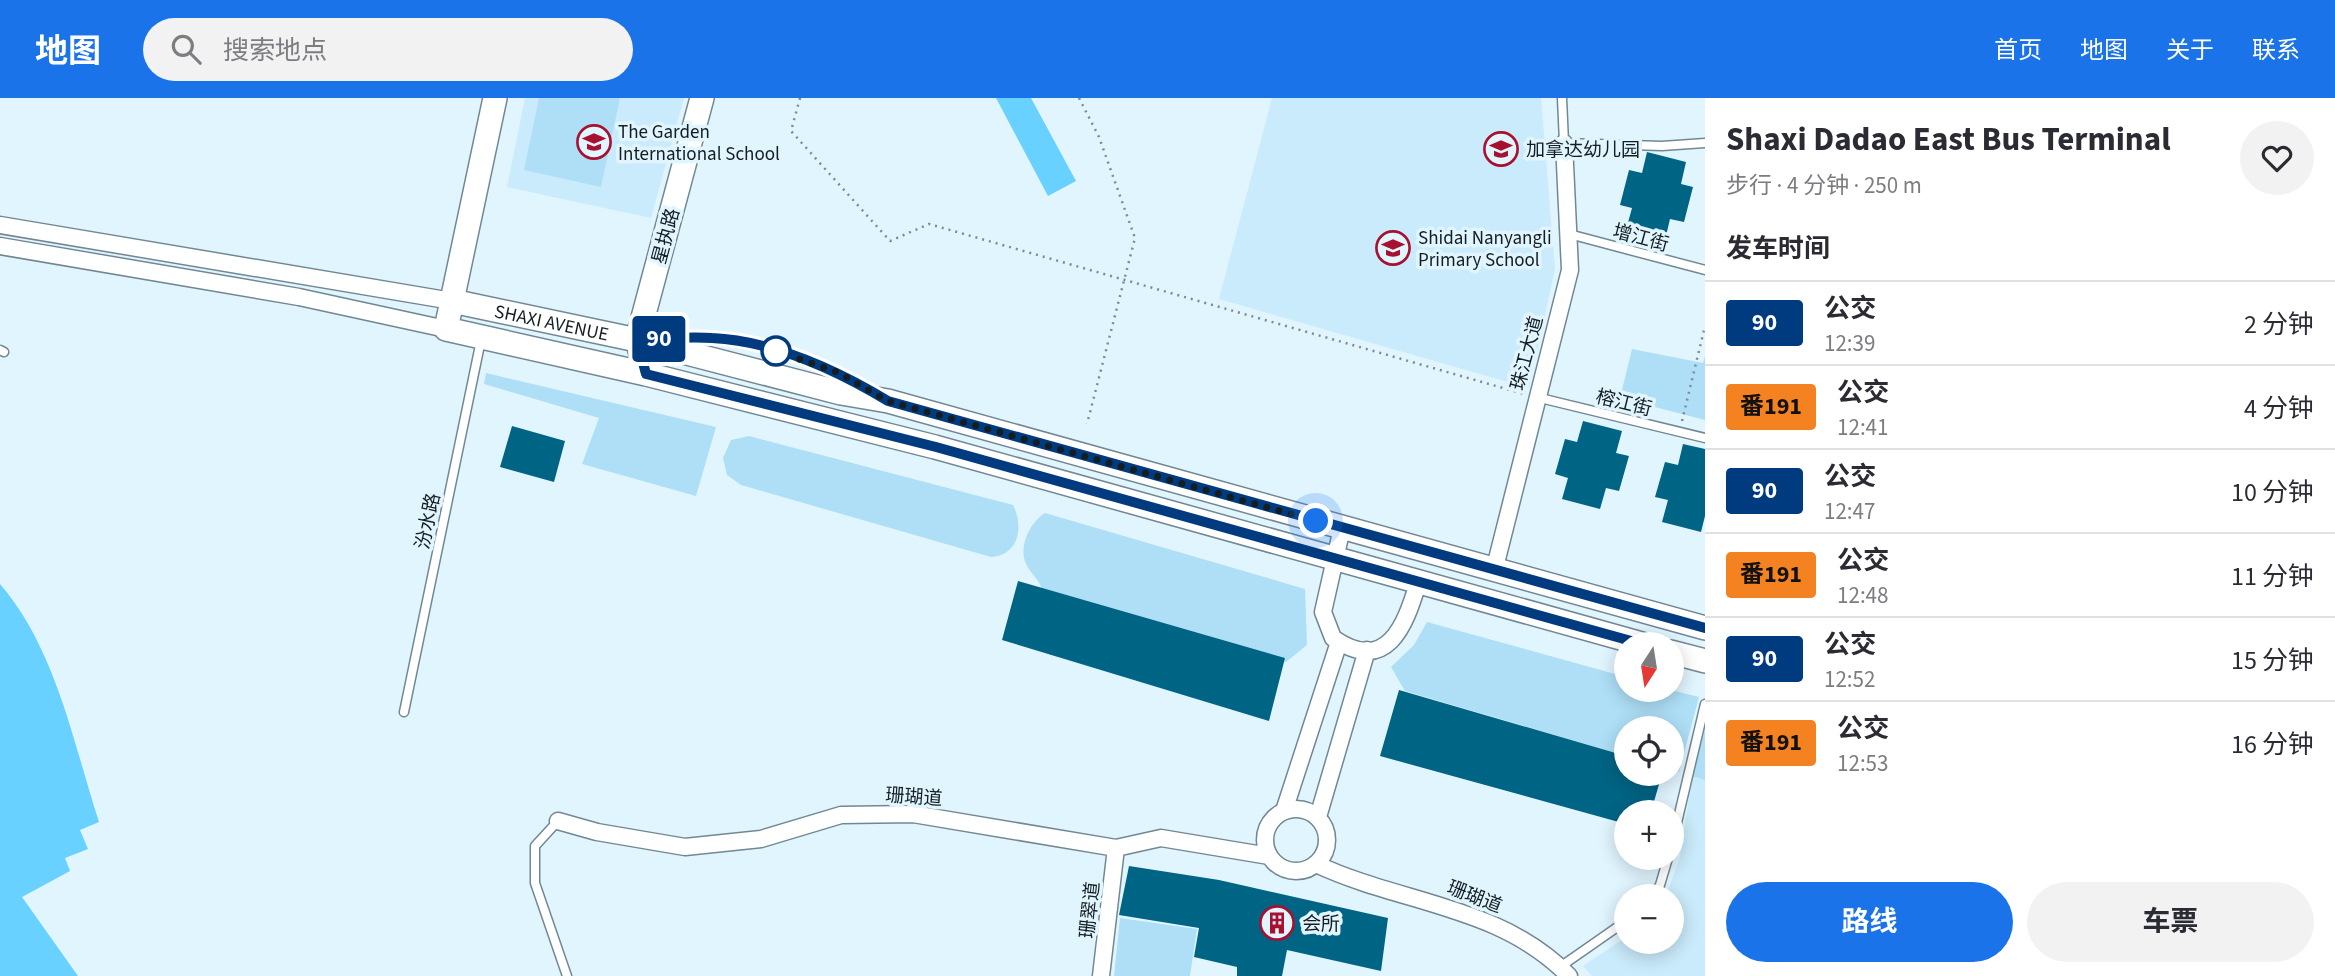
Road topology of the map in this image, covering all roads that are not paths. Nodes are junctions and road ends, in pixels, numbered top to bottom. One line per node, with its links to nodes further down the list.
1 (495, 98): 10 (main road)
2 (702, 98): 13 (main road, 星执路)
3 (1562, 98): 4 (lane)
4 (1564, 143): 5 (lane); 7 (street, 珠江大道)
5 (1705, 143)
6 (0, 225): 10 (street)
7 (1569, 234): 9 (lane, 增江街); 15 (street, 珠江大道)
8 (0, 246): 11 (street)
9 (1705, 270)
10 (452, 302): 11 (main road); 13 (main road, SHAXI AVENUE)
11 (446, 329): 12 (main road, SHAXI AVENUE)
12 (481, 337): 14 (main road, SHAXI AVENUE); 28 (lane, 汾水路)
13 (637, 340): 14 (main road, 星执路); 17 (main road, SHAXI AVENUE)
14 (646, 374): 18 (main road, SHAXI AVENUE)
15 (1535, 397): 16 (lane, 榕江街); 19 (street, 珠江大道)
16 (1705, 438)
17 (1342, 528): 18 (street); 19 (main road, SHAXI AVENUE)
18 (1333, 559): 20 (main road, SHAXI AVENUE); 23 (street)
19 (1494, 571): 21 (main road, SHAXI AVENUE)
20 (1418, 583): 22 (main road, SHAXI AVENUE); 24 (street)
21 (1705, 628)
22 (1614, 636)
23 (1339, 642): 24 (street); 30 (street)
24 (1367, 650): 31 (street)
25 (1684, 655): 26 (main road)
26 (1705, 661)
27 (1705, 704): 29 (lane)
28 (404, 712)
29 (1682, 800)
30 (1284, 811): 31 (street); 34 (street)
31 (1318, 817): 35 (street)
32 (558, 821): 33 (street, 珊瑚道); 38 (lane)
33 (1116, 848): 34 (street, 珊瑚道); 39 (street, 珊翠道)
34 (1269, 856): 35 (street)
35 (1316, 864): 37 (street, 珊瑚道)
36 (1614, 931): 37 (lane)
37 (1564, 971)
38 (567, 976)
39 (1101, 976)

